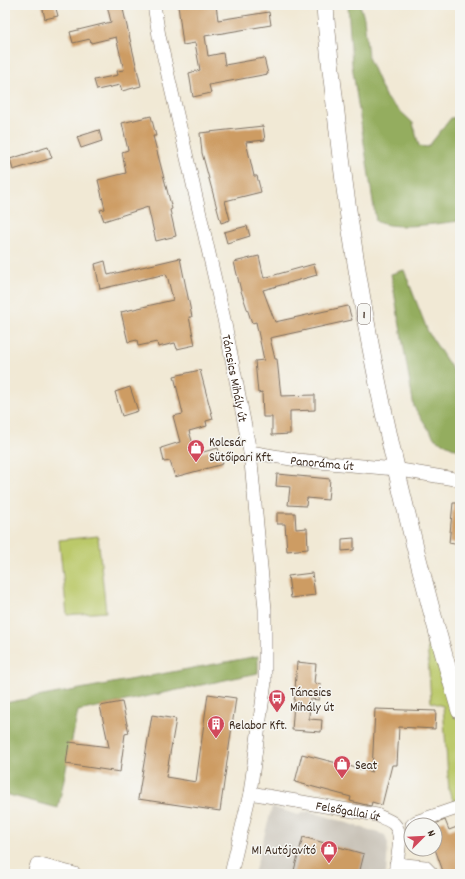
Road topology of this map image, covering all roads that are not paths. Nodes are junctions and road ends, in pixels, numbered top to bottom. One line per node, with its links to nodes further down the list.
1 (154, 5): 3 (street, Táncsics Mihály út)
2 (325, 5): 4 (main road, 1)
3 (250, 452): 4 (street, Panoráma út); 7 (street, Táncsics Mihály út)
4 (395, 469): 5 (street, Panoráma út); 6 (main road, 1)
5 (460, 480)
6 (460, 711)
7 (250, 793): 11 (street, Felsőgallai út); 15 (street, Táncsics Mihály út)
8 (460, 807): 9 (street)
9 (431, 817)
10 (403, 835): 11 (street)
11 (399, 839): 12 (street)
12 (395, 869): 16 (street)
13 (34, 874): 14 (street)
14 (76, 874)
15 (231, 874)
16 (432, 874)

